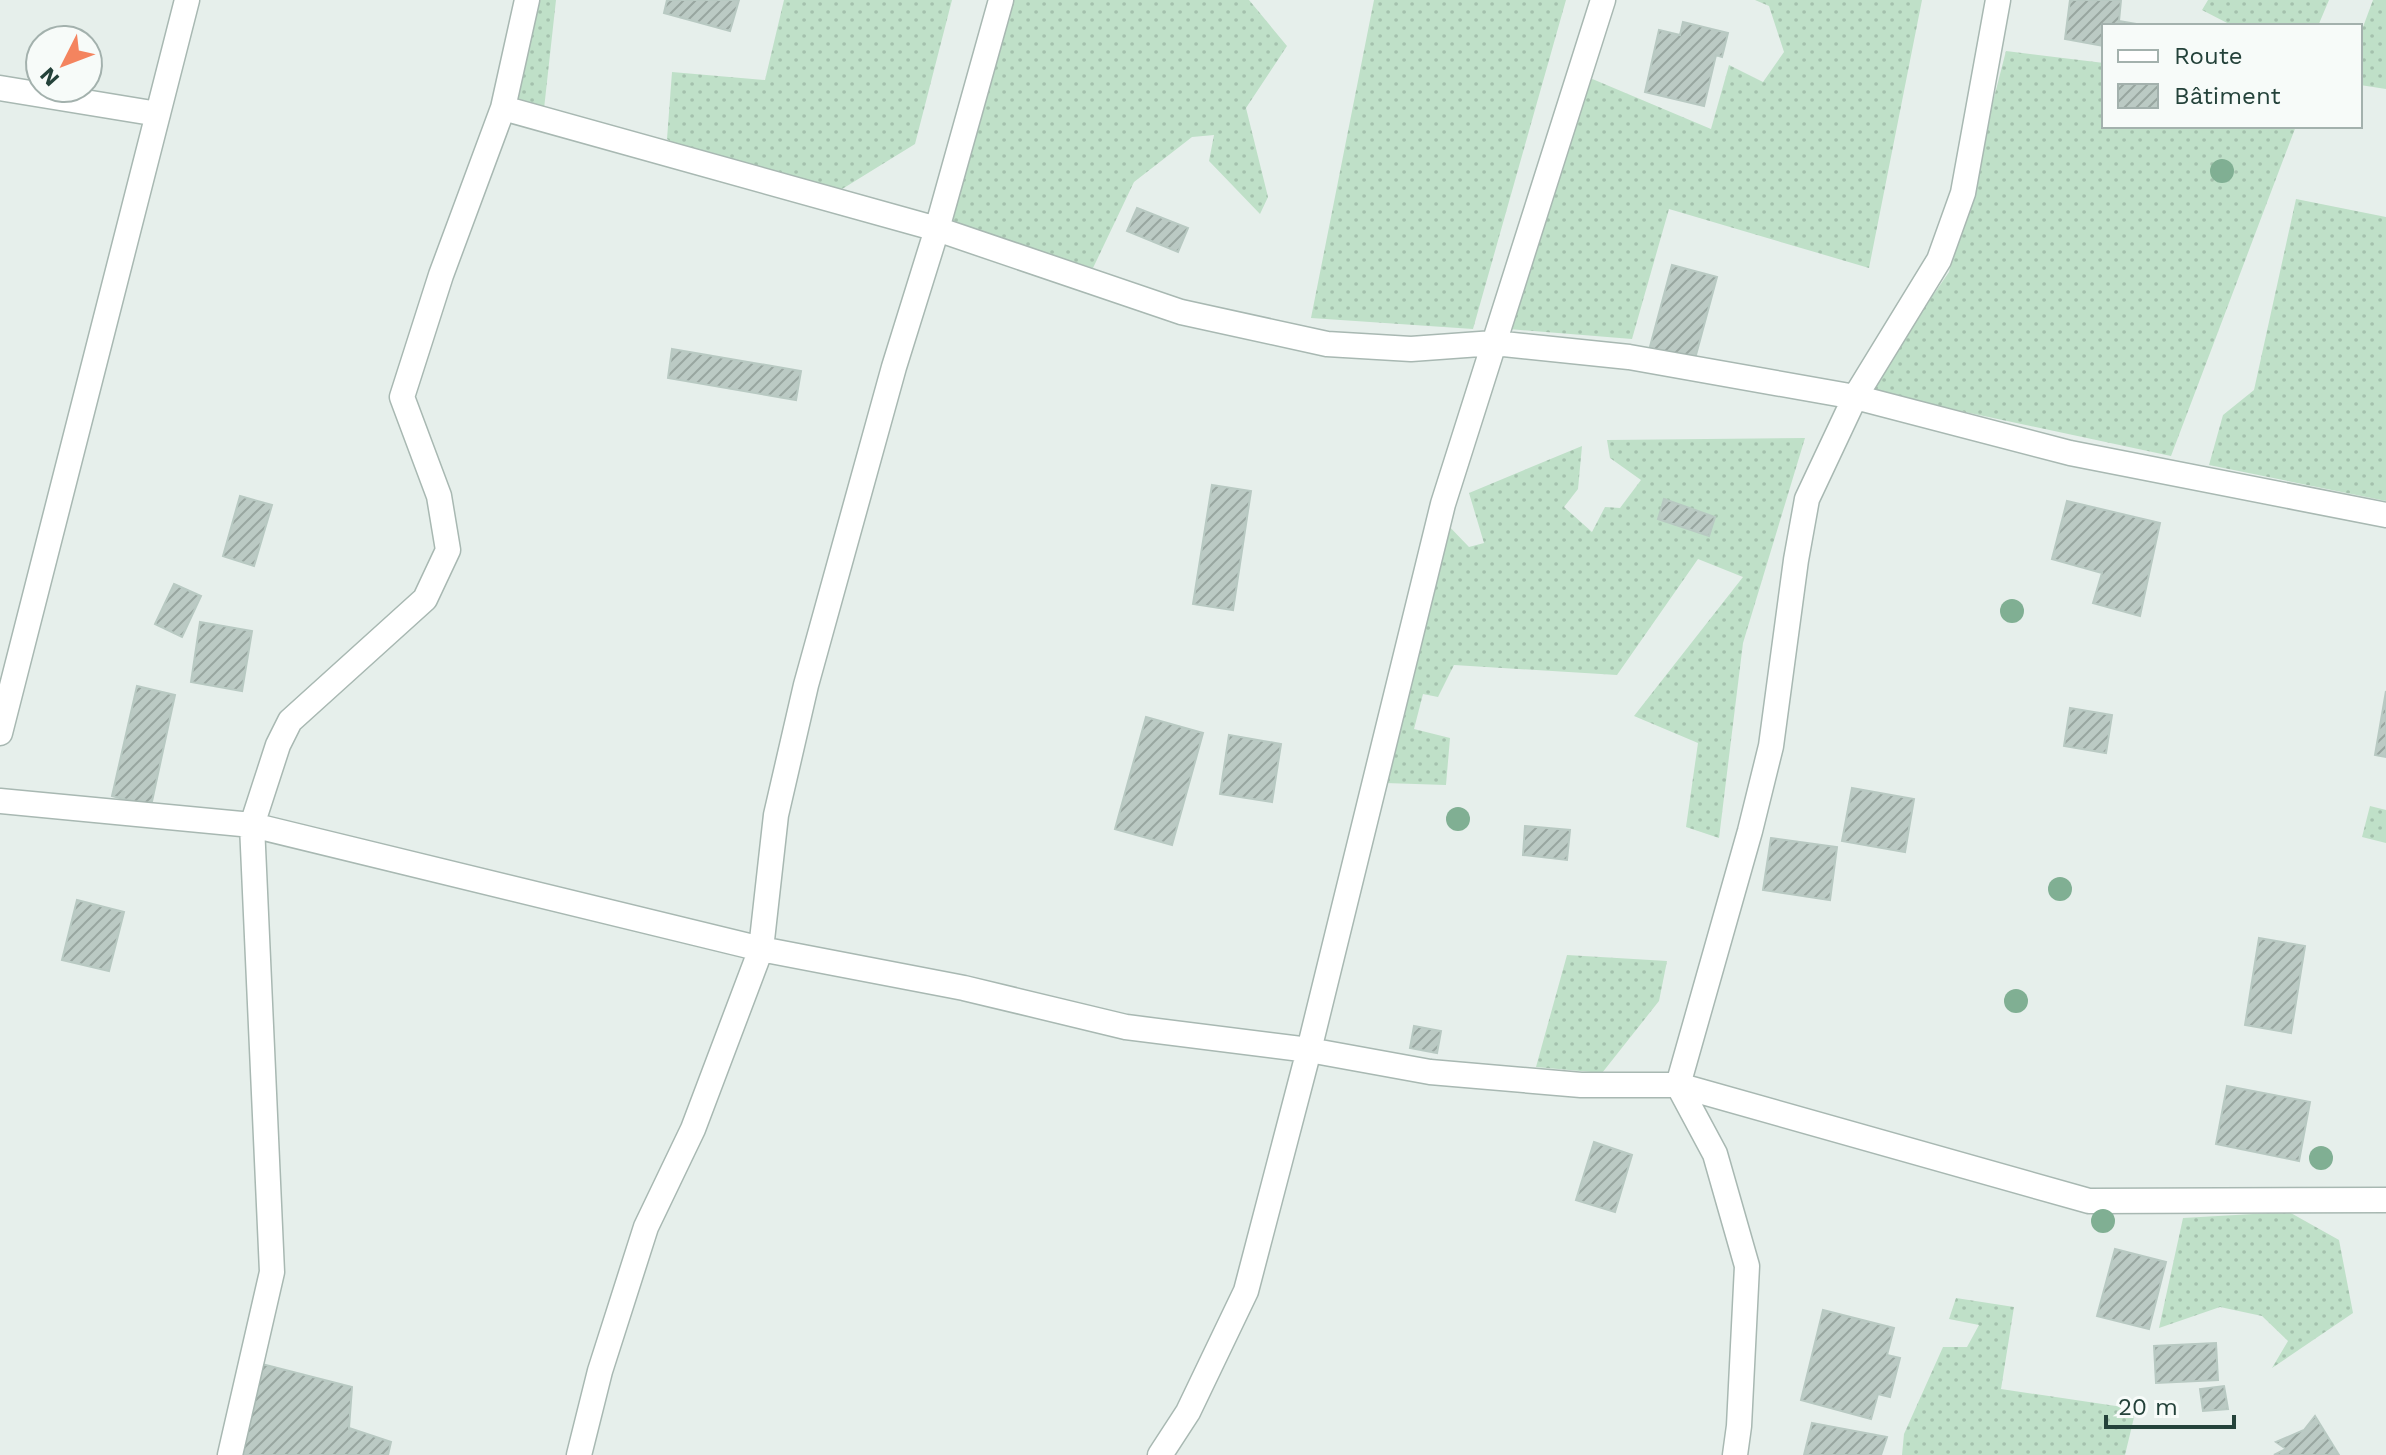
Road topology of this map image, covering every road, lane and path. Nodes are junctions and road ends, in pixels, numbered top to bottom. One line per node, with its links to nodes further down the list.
1 (187, 0): 8 (street)
2 (527, 0): 7 (street)
3 (1001, 0): 9 (street)
4 (1603, 0): 10 (street)
5 (1998, 0): 11 (street)
6 (0, 88): 8 (street)
7 (503, 108): 9 (street); 15 (street)
8 (158, 114): 13 (street)
9 (937, 229): 10 (street); 16 (street)
10 (1494, 343): 11 (street); 17 (street)
11 (1855, 397): 12 (street); 18 (street)
12 (2386, 515)
13 (0, 733)
14 (0, 801): 15 (street)
15 (252, 825): 16 (street); 20 (street)
16 (761, 949): 17 (street); 21 (street)
17 (1309, 1050): 18 (street); 22 (street)
18 (1678, 1085): 19 (street); 23 (street)
19 (2386, 1200)
20 (230, 1455)
21 (579, 1455)
22 (1160, 1455)
23 (1735, 1455)

